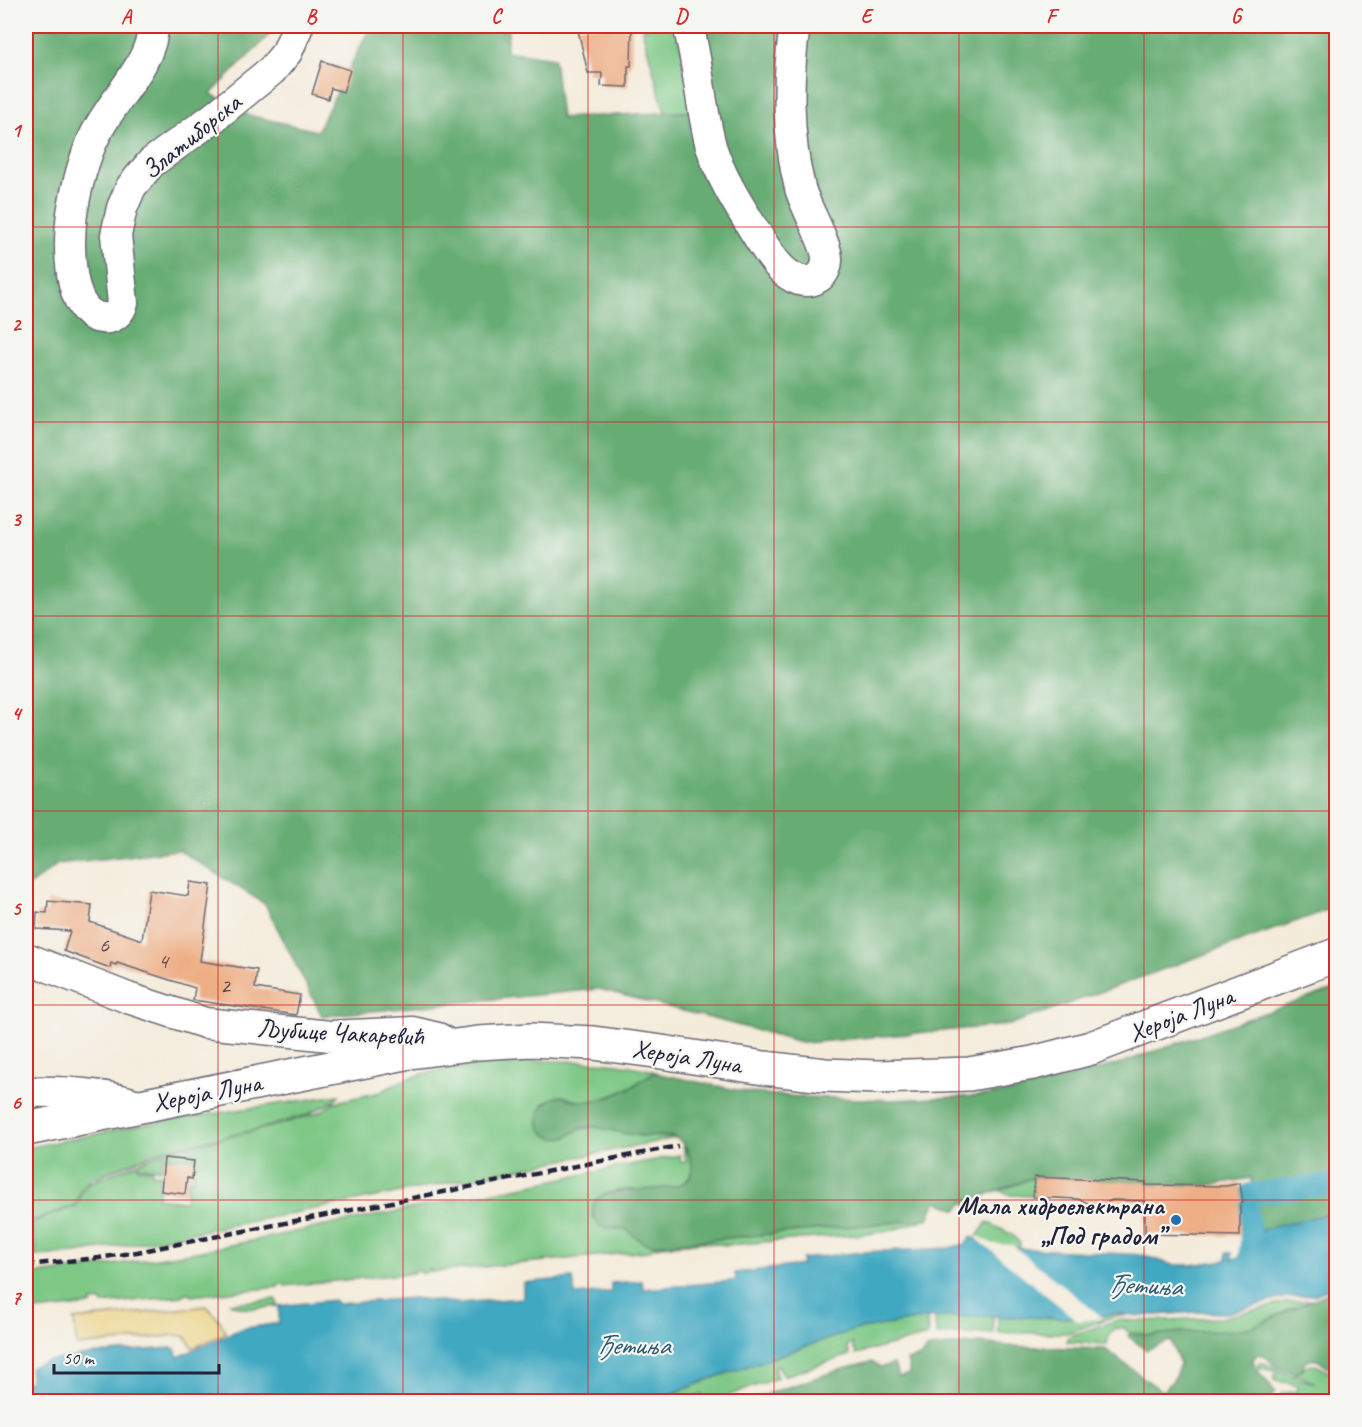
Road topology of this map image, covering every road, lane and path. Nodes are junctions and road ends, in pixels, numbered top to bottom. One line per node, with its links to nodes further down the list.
1 (153, 26): 2 (street, Златиборска)
2 (298, 26)
3 (688, 26): 4 (street)
4 (795, 26)
5 (1336, 955): 7 (main road, Хероја Луна)
6 (26, 958): 7 (street, Љубице Чакаревић)
7 (446, 1046): 9 (main road, Хероја Луна)
8 (26, 1092): 9 (street)
9 (138, 1105): 10 (main road, Хероја Луна)
10 (26, 1129)

